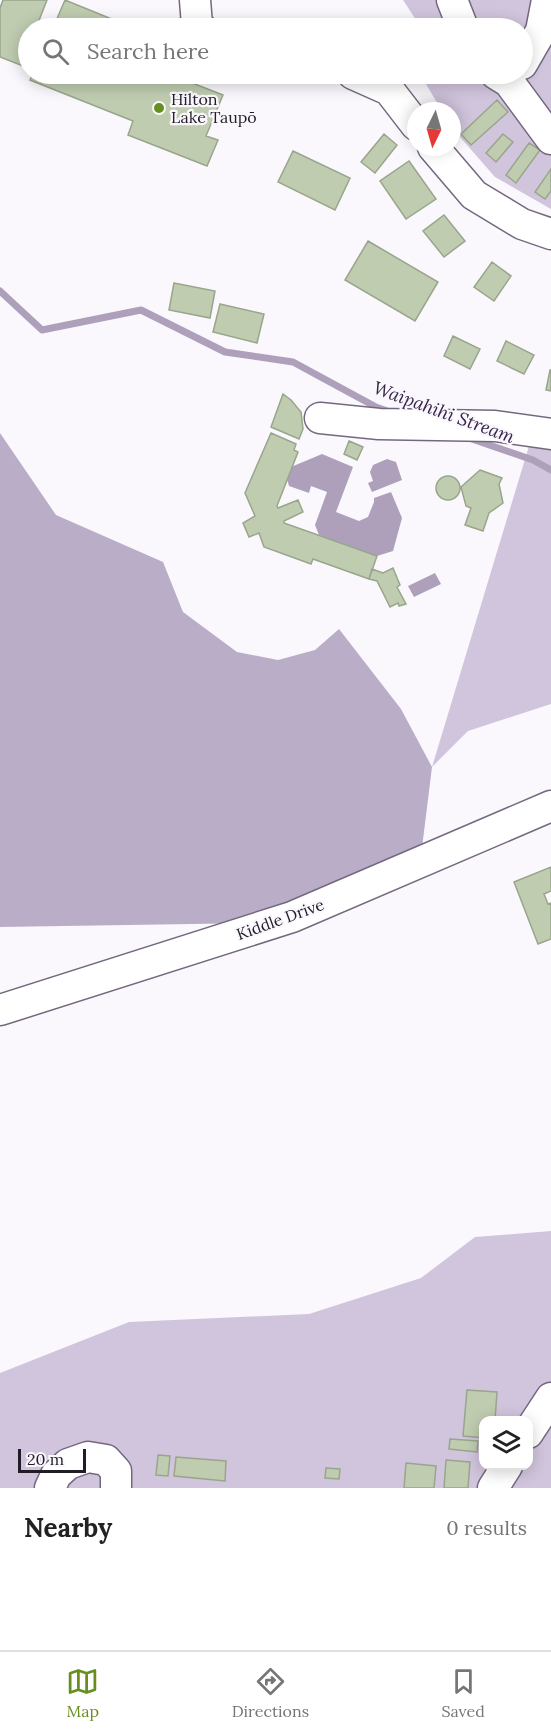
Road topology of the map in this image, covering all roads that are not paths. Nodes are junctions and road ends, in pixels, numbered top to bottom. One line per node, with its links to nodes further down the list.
1 (195, 0): 4 (street)
2 (452, 0): 5 (street)
3 (547, 0): 6 (street)
4 (196, 18)
5 (459, 18)
6 (533, 42)
7 (378, 84): 9 (street)
8 (518, 84): 10 (street)
9 (407, 113)
10 (551, 139)
11 (441, 156): 12 (street)
12 (551, 234)
13 (320, 418): 14 (street)
14 (551, 434)
15 (551, 806): 16 (street, Kiddle Drive)
16 (0, 1010)
17 (551, 1398): 18 (street)
18 (533, 1425)
19 (504, 1470): 22 (street)
20 (116, 1487): 21 (street)
21 (50, 1488)
22 (493, 1488)

